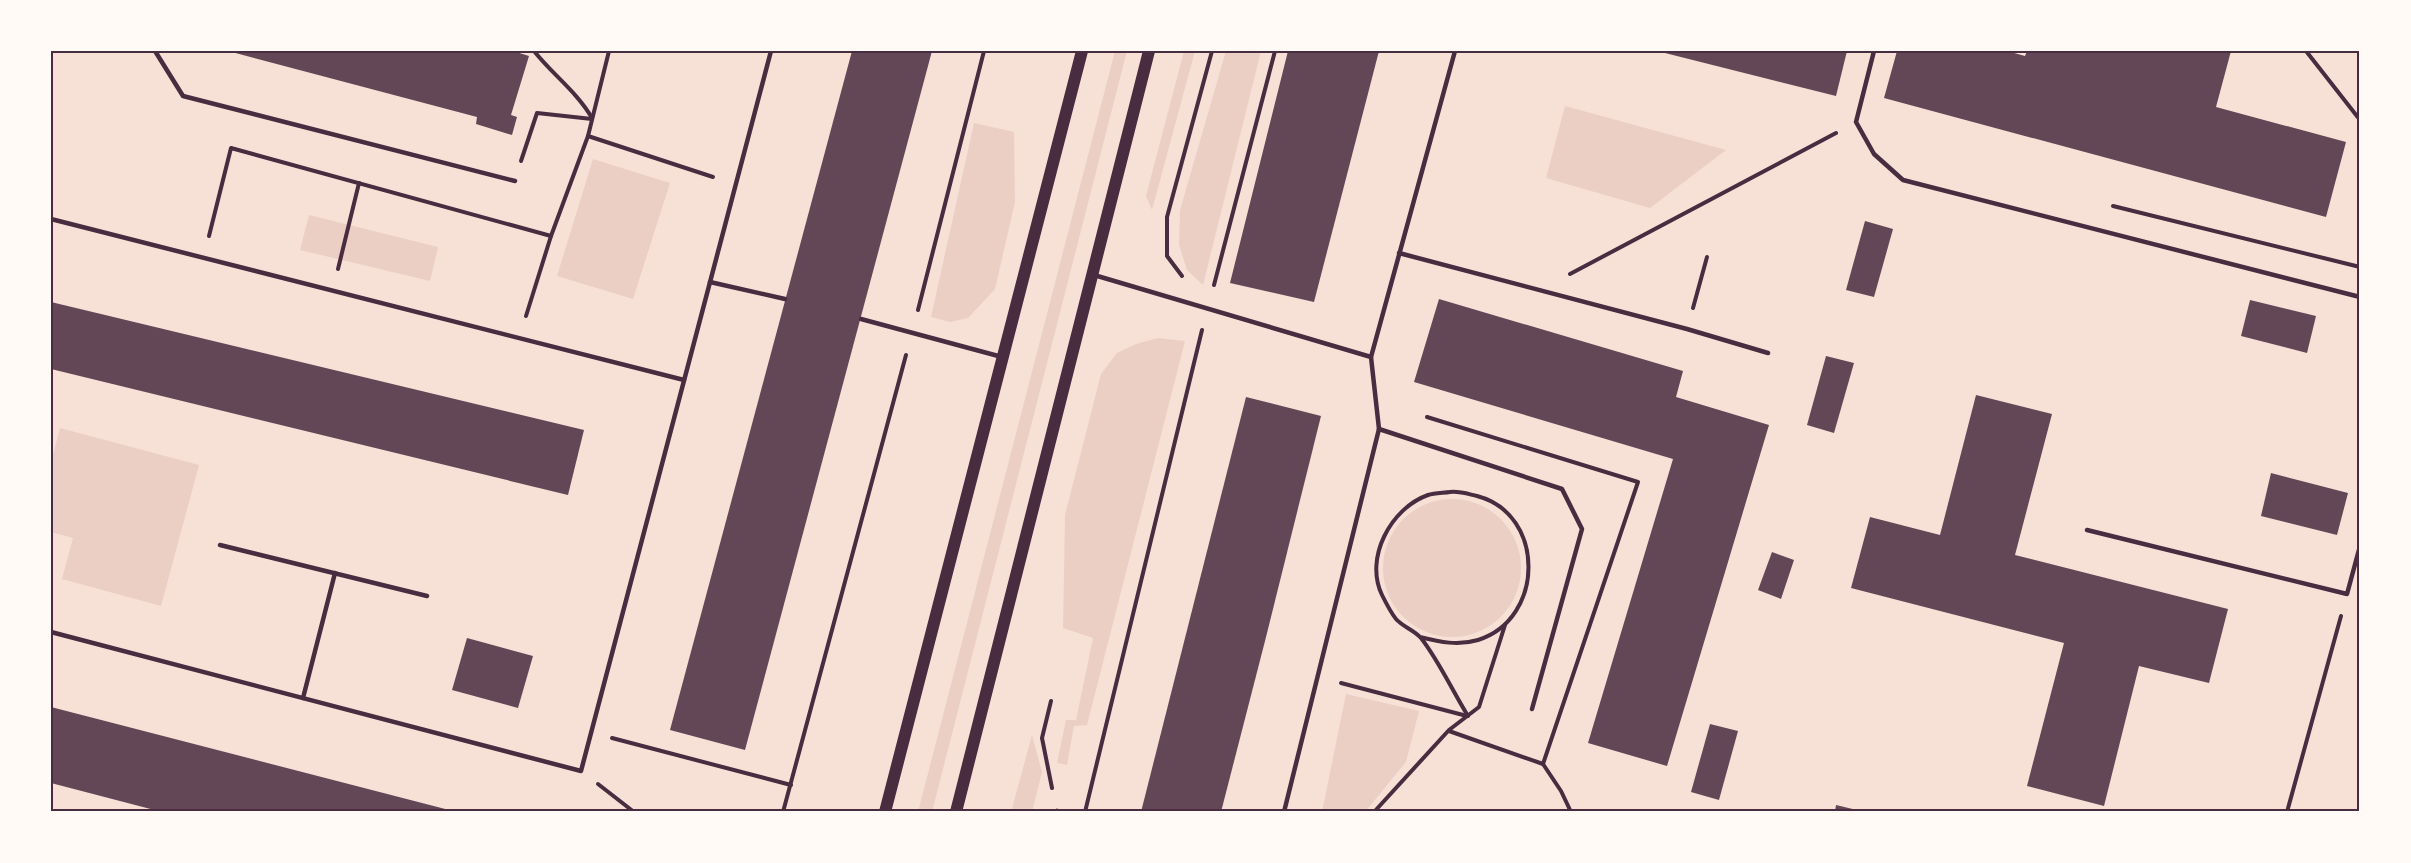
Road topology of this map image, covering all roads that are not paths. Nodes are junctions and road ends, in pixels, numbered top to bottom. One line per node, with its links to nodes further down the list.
1 (155, 51): 7 (lane)
2 (771, 51): 11 (lane)
3 (1082, 51): 16 (main road)
4 (1149, 51): 10 (main road)
5 (1455, 51): 9 (lane)
6 (1874, 51): 12 (lane)
7 (514, 181)
8 (51, 219): 18 (lane)
9 (1399, 253): 15 (lane); 17 (lane)
10 (1092, 274): 17 (lane); 29 (main road)
11 (710, 282): 13 (lane); 18 (lane)
12 (2360, 297)
13 (785, 299)
14 (861, 319): 16 (lane)
15 (1768, 353)
16 (1002, 357): 28 (main road)
17 (1371, 357): 19 (lane)
18 (684, 380): 26 (lane)
19 (1379, 429): 27 (lane); 30 (lane)
20 (2087, 530): 22 (lane)
21 (220, 545): 23 (lane)
22 (2360, 546)
23 (335, 573): 24 (lane); 26 (lane)
24 (427, 597)
25 (51, 632): 26 (lane)
26 (303, 698)
27 (1532, 709)
28 (885, 812)
29 (956, 812)
30 (1284, 812)

